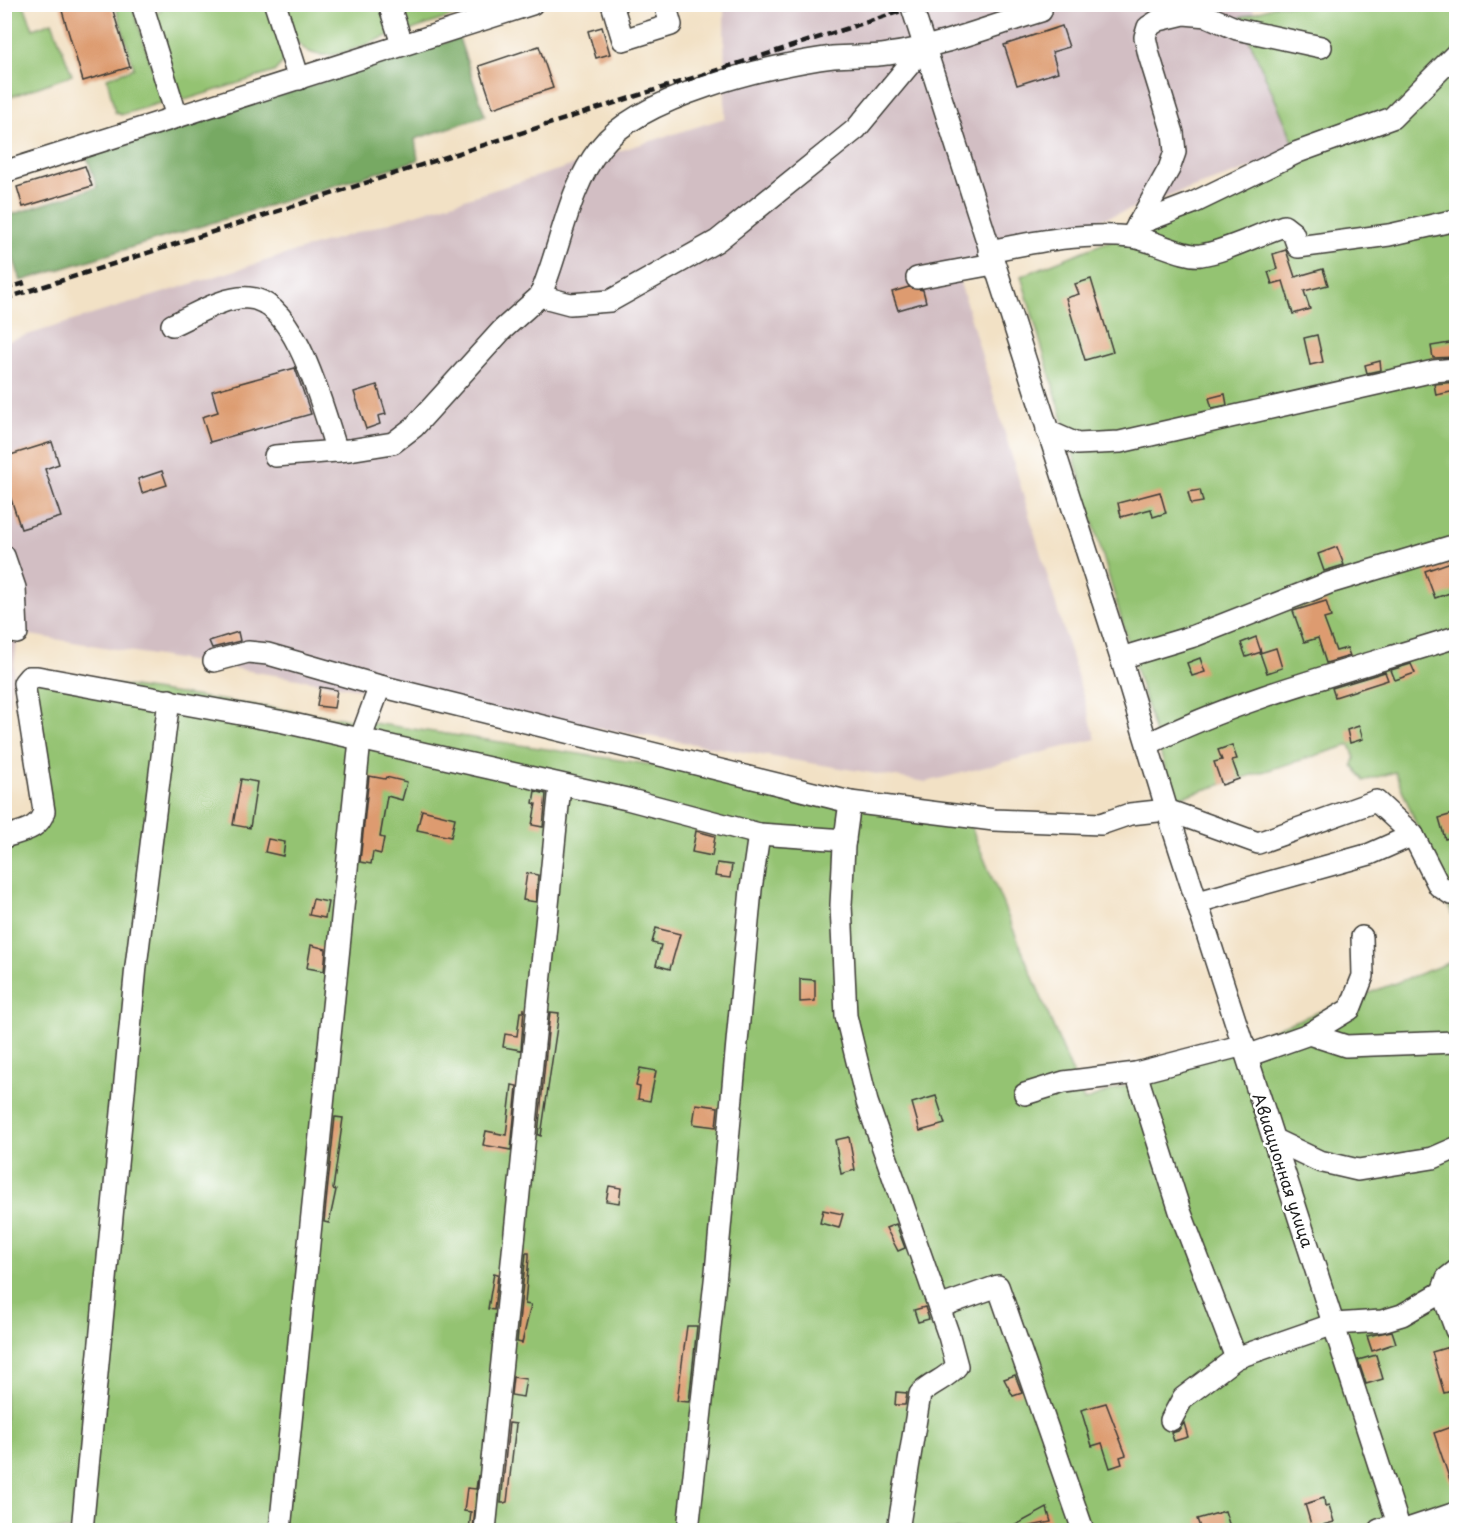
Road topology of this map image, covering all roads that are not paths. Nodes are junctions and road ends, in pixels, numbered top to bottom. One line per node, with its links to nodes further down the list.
1 (142, 4): 15 (street)
2 (275, 4): 14 (street)
3 (389, 4): 10 (street)
4 (532, 4): 8 (street)
5 (612, 4): 6 (street)
6 (665, 4)
7 (911, 4): 11 (street, Авиационная улица)
8 (494, 11): 10 (street)
9 (1041, 11): 11 (street)
10 (402, 44): 14 (street)
11 (924, 47): 19 (street, Авиационная улица); 21 (street); 21 (street)
12 (1322, 47): 18 (street)
13 (1456, 54): 18 (street)
14 (298, 79): 15 (street)
15 (177, 117): 16 (street)
16 (4, 172)
17 (1456, 220): 18 (street)
18 (1134, 230): 19 (street)
19 (991, 258): 20 (street); 24 (street, Авиационная улица)
20 (916, 278)
21 (540, 296): 25 (street)
22 (172, 325): 25 (street)
23 (1456, 369): 24 (street)
24 (1047, 431): 31 (street, Авиационная улица)
25 (337, 451): 26 (street)
26 (274, 456)
27 (1456, 545): 31 (street)
28 (4, 556): 29 (street)
29 (17, 633)
30 (1456, 638): 36 (street)
31 (1121, 658): 36 (street, Авиационная улица)
32 (214, 661): 33 (street)
33 (380, 686): 35 (street); 38 (street)
34 (170, 700): 35 (street); 42 (street); 63 (street)
35 (360, 740): 37 (street); 64 (street)
36 (1148, 744): 39 (street, Авиационная улица)
37 (560, 786): 40 (street); 65 (street)
38 (850, 802): 39 (street); 43 (street)
39 (1167, 810): 41 (street); 45 (street, Авиационная улица)
40 (759, 834): 43 (street); 66 (street)
41 (1413, 835): 44 (street); 45 (street)
42 (4, 837)
43 (844, 840): 56 (street)
44 (1456, 893)
45 (1198, 902): 49 (street, Авиационная улица)
46 (1362, 937): 47 (street)
47 (1309, 1034): 48 (street); 49 (street)
48 (1456, 1042)
49 (1246, 1050): 50 (street); 52 (street, Авиационная улица)
50 (1136, 1073): 51 (street); 59 (street)
51 (1025, 1095)
52 (1275, 1140): 53 (street); 57 (street, Авиационная улица)
53 (1456, 1148)
54 (1456, 1271): 55 (street)
55 (1442, 1292): 57 (street); 58 (street)
56 (939, 1307): 67 (street); 68 (street)
57 (1334, 1323): 59 (street); 62 (street, Авиационная улица)
58 (1456, 1330)
59 (1236, 1358): 60 (street)
60 (1171, 1420)
61 (1456, 1513): 62 (street)
62 (1396, 1529)
63 (82, 1530)
64 (280, 1530)
65 (485, 1530)
66 (687, 1530)
67 (898, 1530)
68 (1083, 1530)

